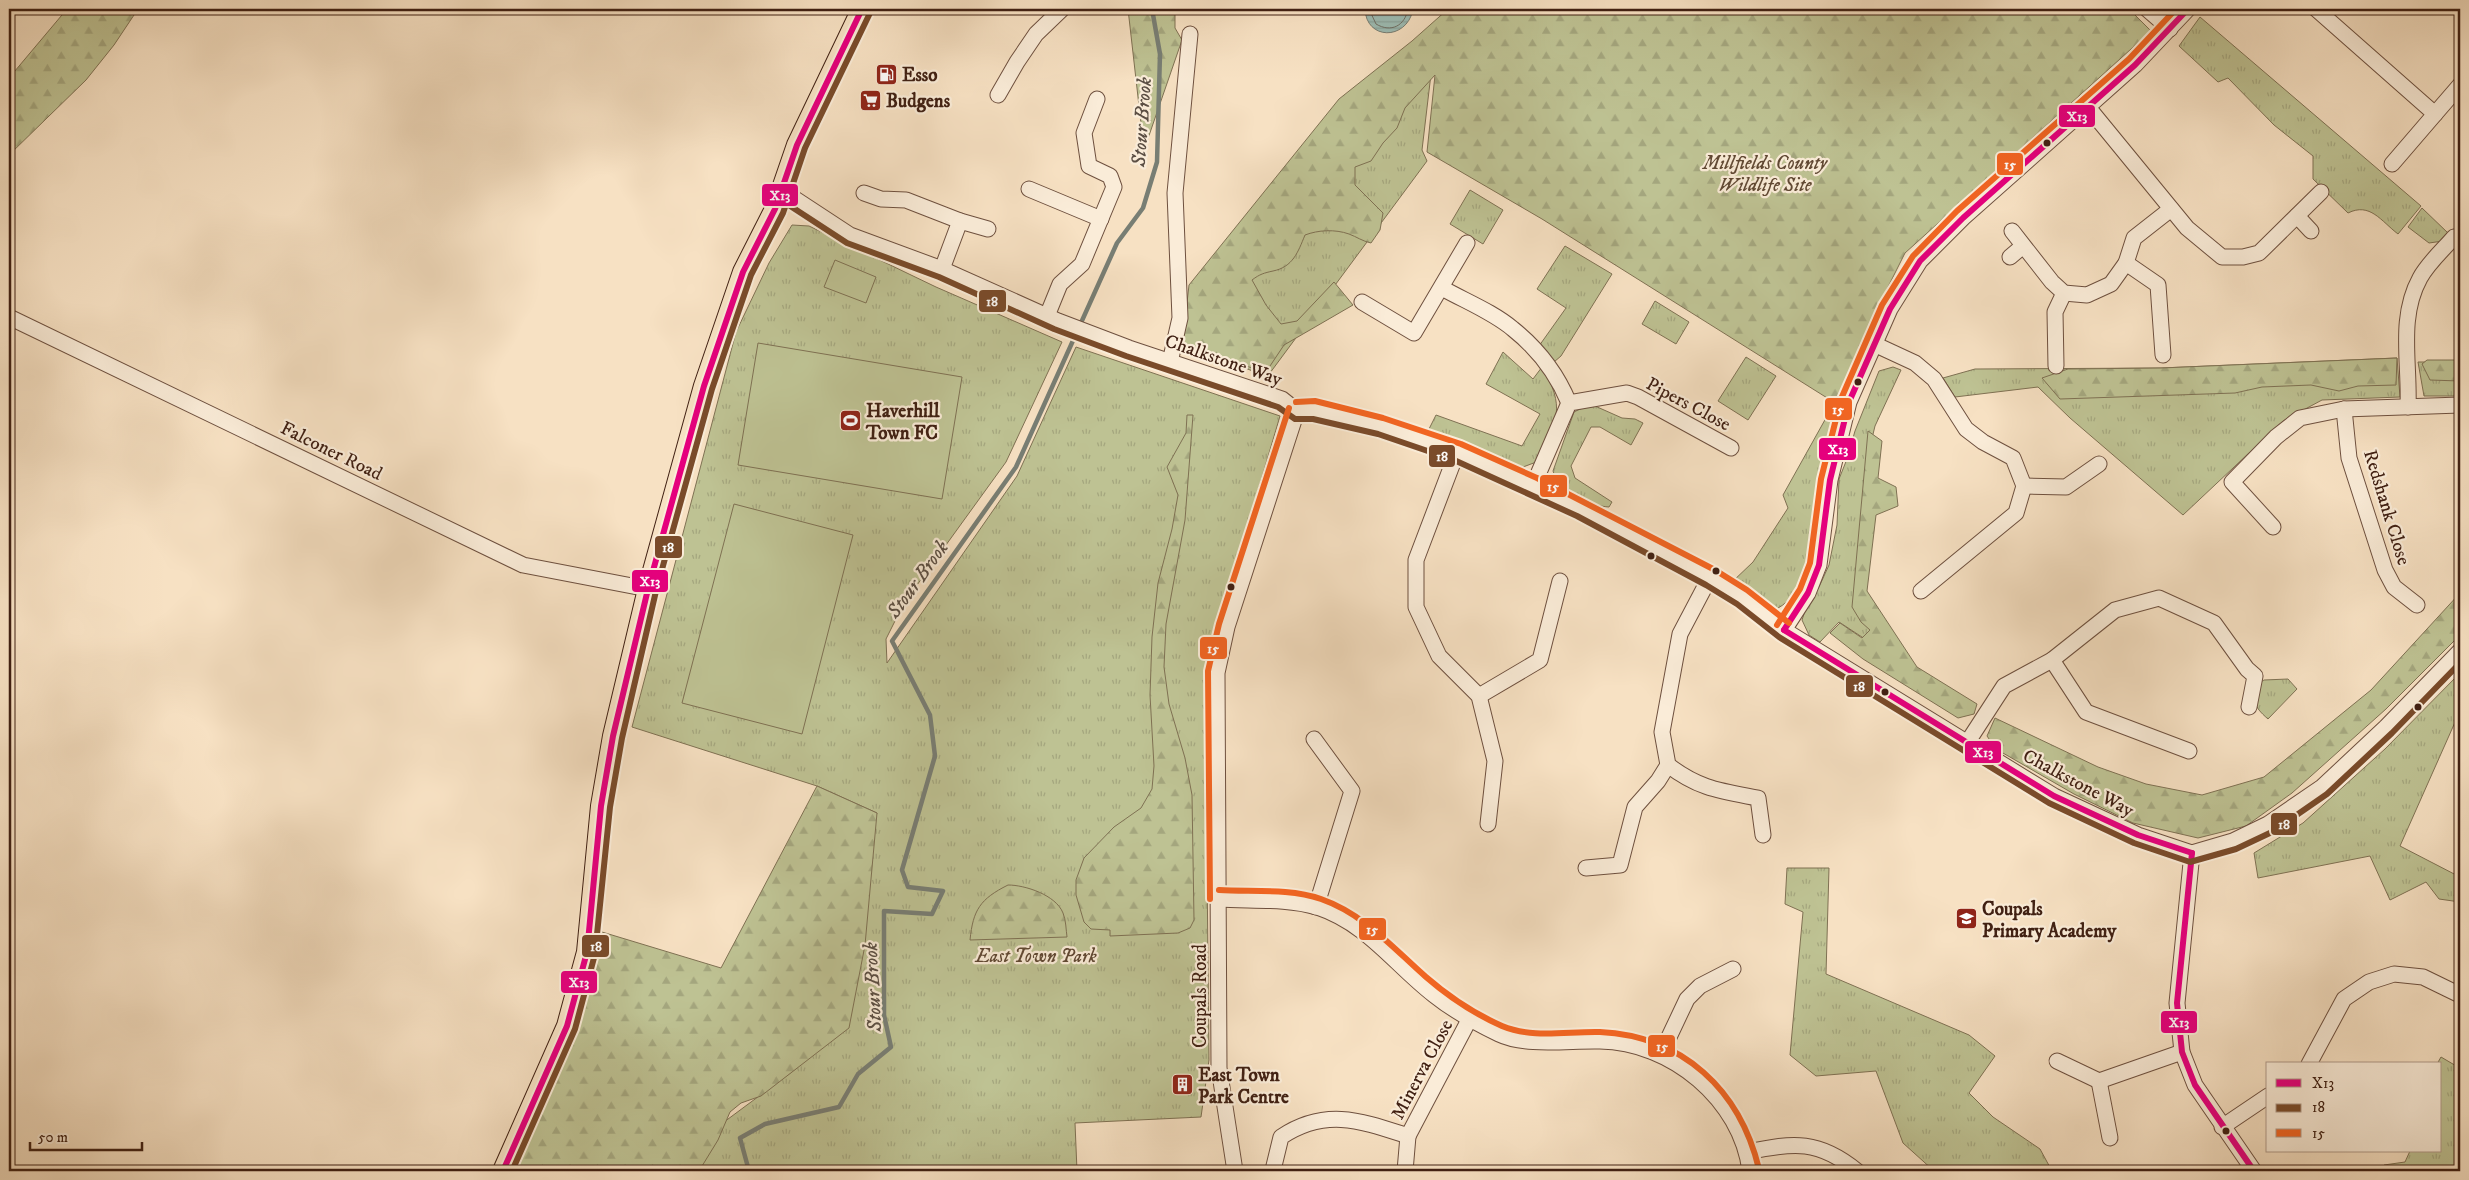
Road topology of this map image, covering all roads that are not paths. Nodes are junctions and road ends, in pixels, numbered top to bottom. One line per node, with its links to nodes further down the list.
1 (862, 9): 15 (main road)
2 (1062, 9): 9 (street)
3 (2147, 9): 6 (street)
4 (2188, 9): 6 (street)
5 (2316, 9): 12 (street)
6 (2170, 29): 11 (street)
7 (1190, 34): 38 (street)
8 (2460, 85): 12 (street)
9 (998, 95)
10 (1097, 99): 20 (street)
11 (2087, 106): 18 (street); 36 (street)
12 (2435, 114): 13 (street)
13 (2392, 164)
14 (1029, 189): 20 (street)
15 (783, 191): 30 (street, Chalkstone Way); 53 (main road)
16 (2321, 192): 19 (street)
17 (864, 193): 21 (street)
18 (2171, 209): 19 (street); 29 (street)
19 (2297, 216): 24 (street)
20 (1101, 219): 35 (street)
21 (960, 221): 22 (street); 30 (street)
22 (988, 229)
23 (2012, 231): 27 (street)
24 (2311, 231)
25 (2454, 237): 42 (street)
26 (1467, 243): 31 (street)
27 (2023, 246): 28 (street); 32 (street)
28 (2010, 257)
29 (2126, 263): 32 (street); 37 (street)
30 (942, 269): 35 (street, Chalkstone Way)
31 (1442, 288): 33 (street); 40 (street)
32 (2064, 293): 39 (street)
33 (1362, 302)
34 (9, 316): 53 (street, Falconer Road)
35 (1053, 319): 38 (street, Chalkstone Way)
36 (1874, 344): 49 (street); 56 (street)
37 (2163, 355)
38 (1170, 362): 44 (street, Chalkstone Way)
39 (2056, 366)
40 (1569, 403): 45 (street, Pipers Close); 48 (street)
41 (2460, 405): 42 (street)
42 (2408, 406): 43 (street)
43 (2344, 409): 50 (street); 55 (street, Redshank Close)
44 (1296, 411): 46 (street, Chalkstone Way); 69 (street, Coupals Road)
45 (1731, 448)
46 (1457, 452): 48 (street, Chalkstone Way); 59 (street)
47 (2099, 464): 49 (street)
48 (1533, 486): 51 (street, Chalkstone Way)
49 (2024, 486): 54 (street)
50 (2273, 527)
51 (1710, 577): 56 (street, Chalkstone Way); 64 (street)
52 (1560, 581): 59 (street)
53 (648, 589): 85 (main road)
54 (1921, 591)
55 (2417, 605)
56 (1784, 630): 62 (street, Chalkstone Way)
57 (2460, 651): 67 (street)
58 (2052, 660): 60 (street); 62 (street); 63 (street)
59 (1479, 696): 65 (street)
60 (2249, 707)
61 (1314, 739): 70 (street)
62 (1967, 744): 67 (street, Chalkstone Way)
63 (2189, 751)
64 (1668, 765): 66 (street); 68 (street)
65 (1488, 824)
66 (1763, 835)
67 (2192, 853): 74 (street)
68 (1586, 868)
69 (1219, 899): 70 (street); 86 (street, Coupals Road)
70 (1316, 907): 73 (street)
71 (1733, 969): 75 (street)
72 (2460, 995): 77 (street)
73 (1469, 1020): 75 (street); 81 (street, Minerva Close)
74 (2182, 1052): 78 (street); 80 (street)
75 (1661, 1054): 83 (street)
76 (2057, 1061): 78 (street)
77 (2310, 1062)
78 (2099, 1081): 82 (street)
79 (2266, 1097): 80 (street)
80 (2222, 1127): 90 (street)
81 (1408, 1136): 84 (street, Minerva Close); 87 (street, Minerva Close)
82 (2110, 1138)
83 (1748, 1152): 88 (street); 89 (street)
84 (1273, 1170)
85 (503, 1171)
86 (1235, 1171)
87 (1405, 1171)
88 (1750, 1171)
89 (1857, 1171)
90 (2254, 1171)

